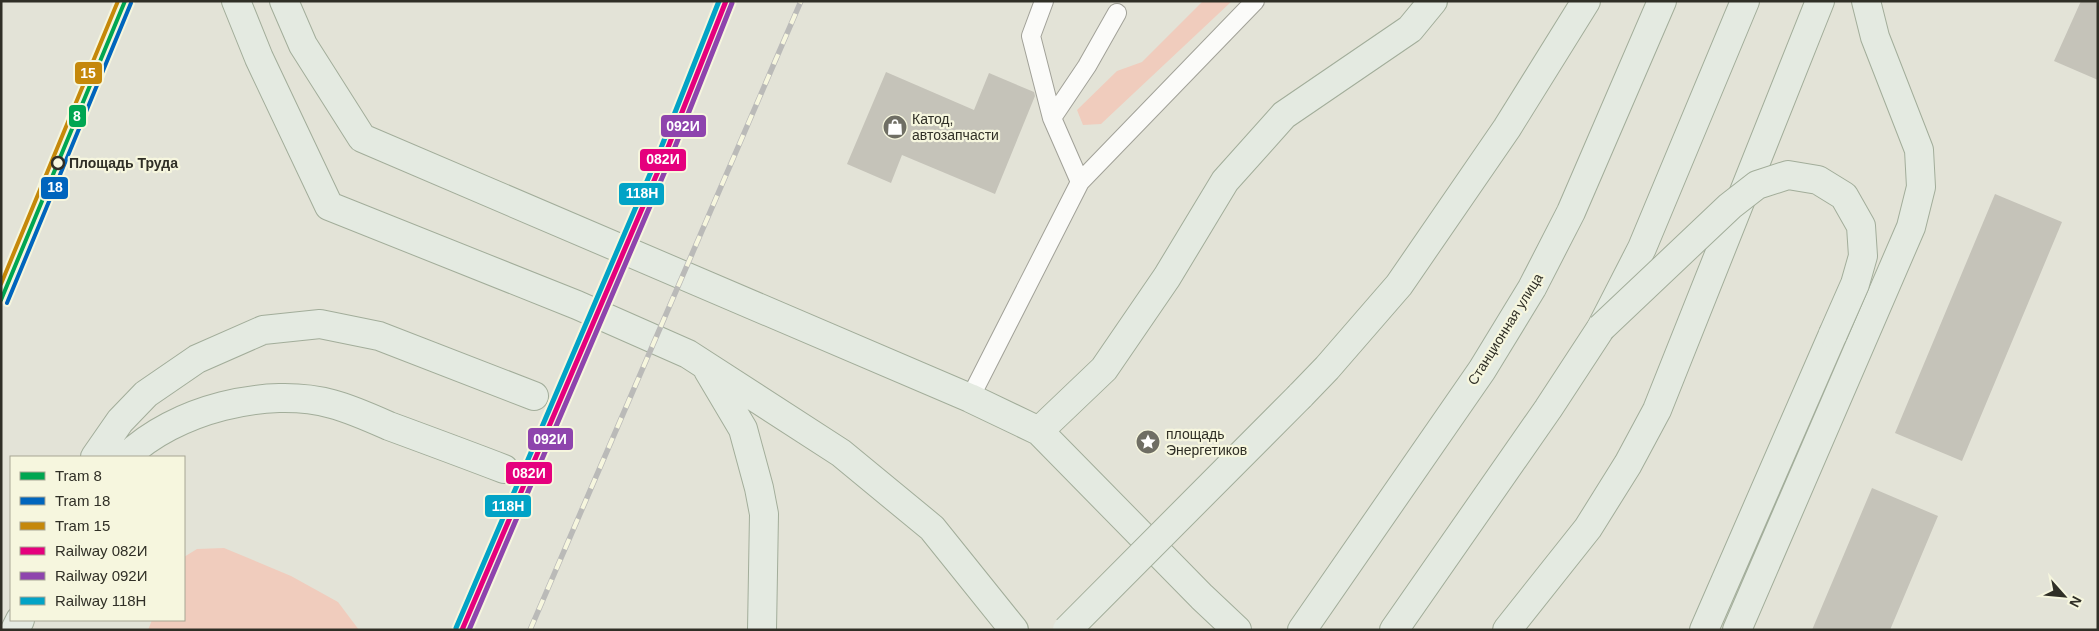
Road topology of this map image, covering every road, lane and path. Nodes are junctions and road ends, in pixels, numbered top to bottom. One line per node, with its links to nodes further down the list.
1 (236, 1): 15 (main road)
2 (284, 1): 17 (main road)
3 (1044, 1): 12 (lane)
4 (1255, 1): 13 (lane)
5 (1433, 1): 18 (main road)
6 (1586, 1): 24 (main road, bridge)
7 (1662, 1): 26 (main road, Станционная улица)
8 (1745, 1): 14 (main road, bridge)
9 (1820, 1): 28 (main road)
10 (1866, 1): 30 (main road)
11 (1117, 13): 12 (lane)
12 (1052, 118): 13 (lane)
13 (1080, 182): 17 (lane)
14 (1602, 328): 27 (main road); 29 (main road, bridge)
15 (704, 365): 22 (main road); 23 (main road)
16 (534, 396): 19 (main road)
17 (970, 398): 18 (main road)
18 (1039, 431): 25 (main road)
19 (96, 456)
20 (127, 456): 21 (main road)
21 (504, 469)
22 (762, 630)
23 (1014, 630)
24 (1067, 630)
25 (1237, 630)
26 (1302, 630)
27 (1394, 630)
28 (1507, 630)
29 (1704, 630)
30 (1737, 630)

